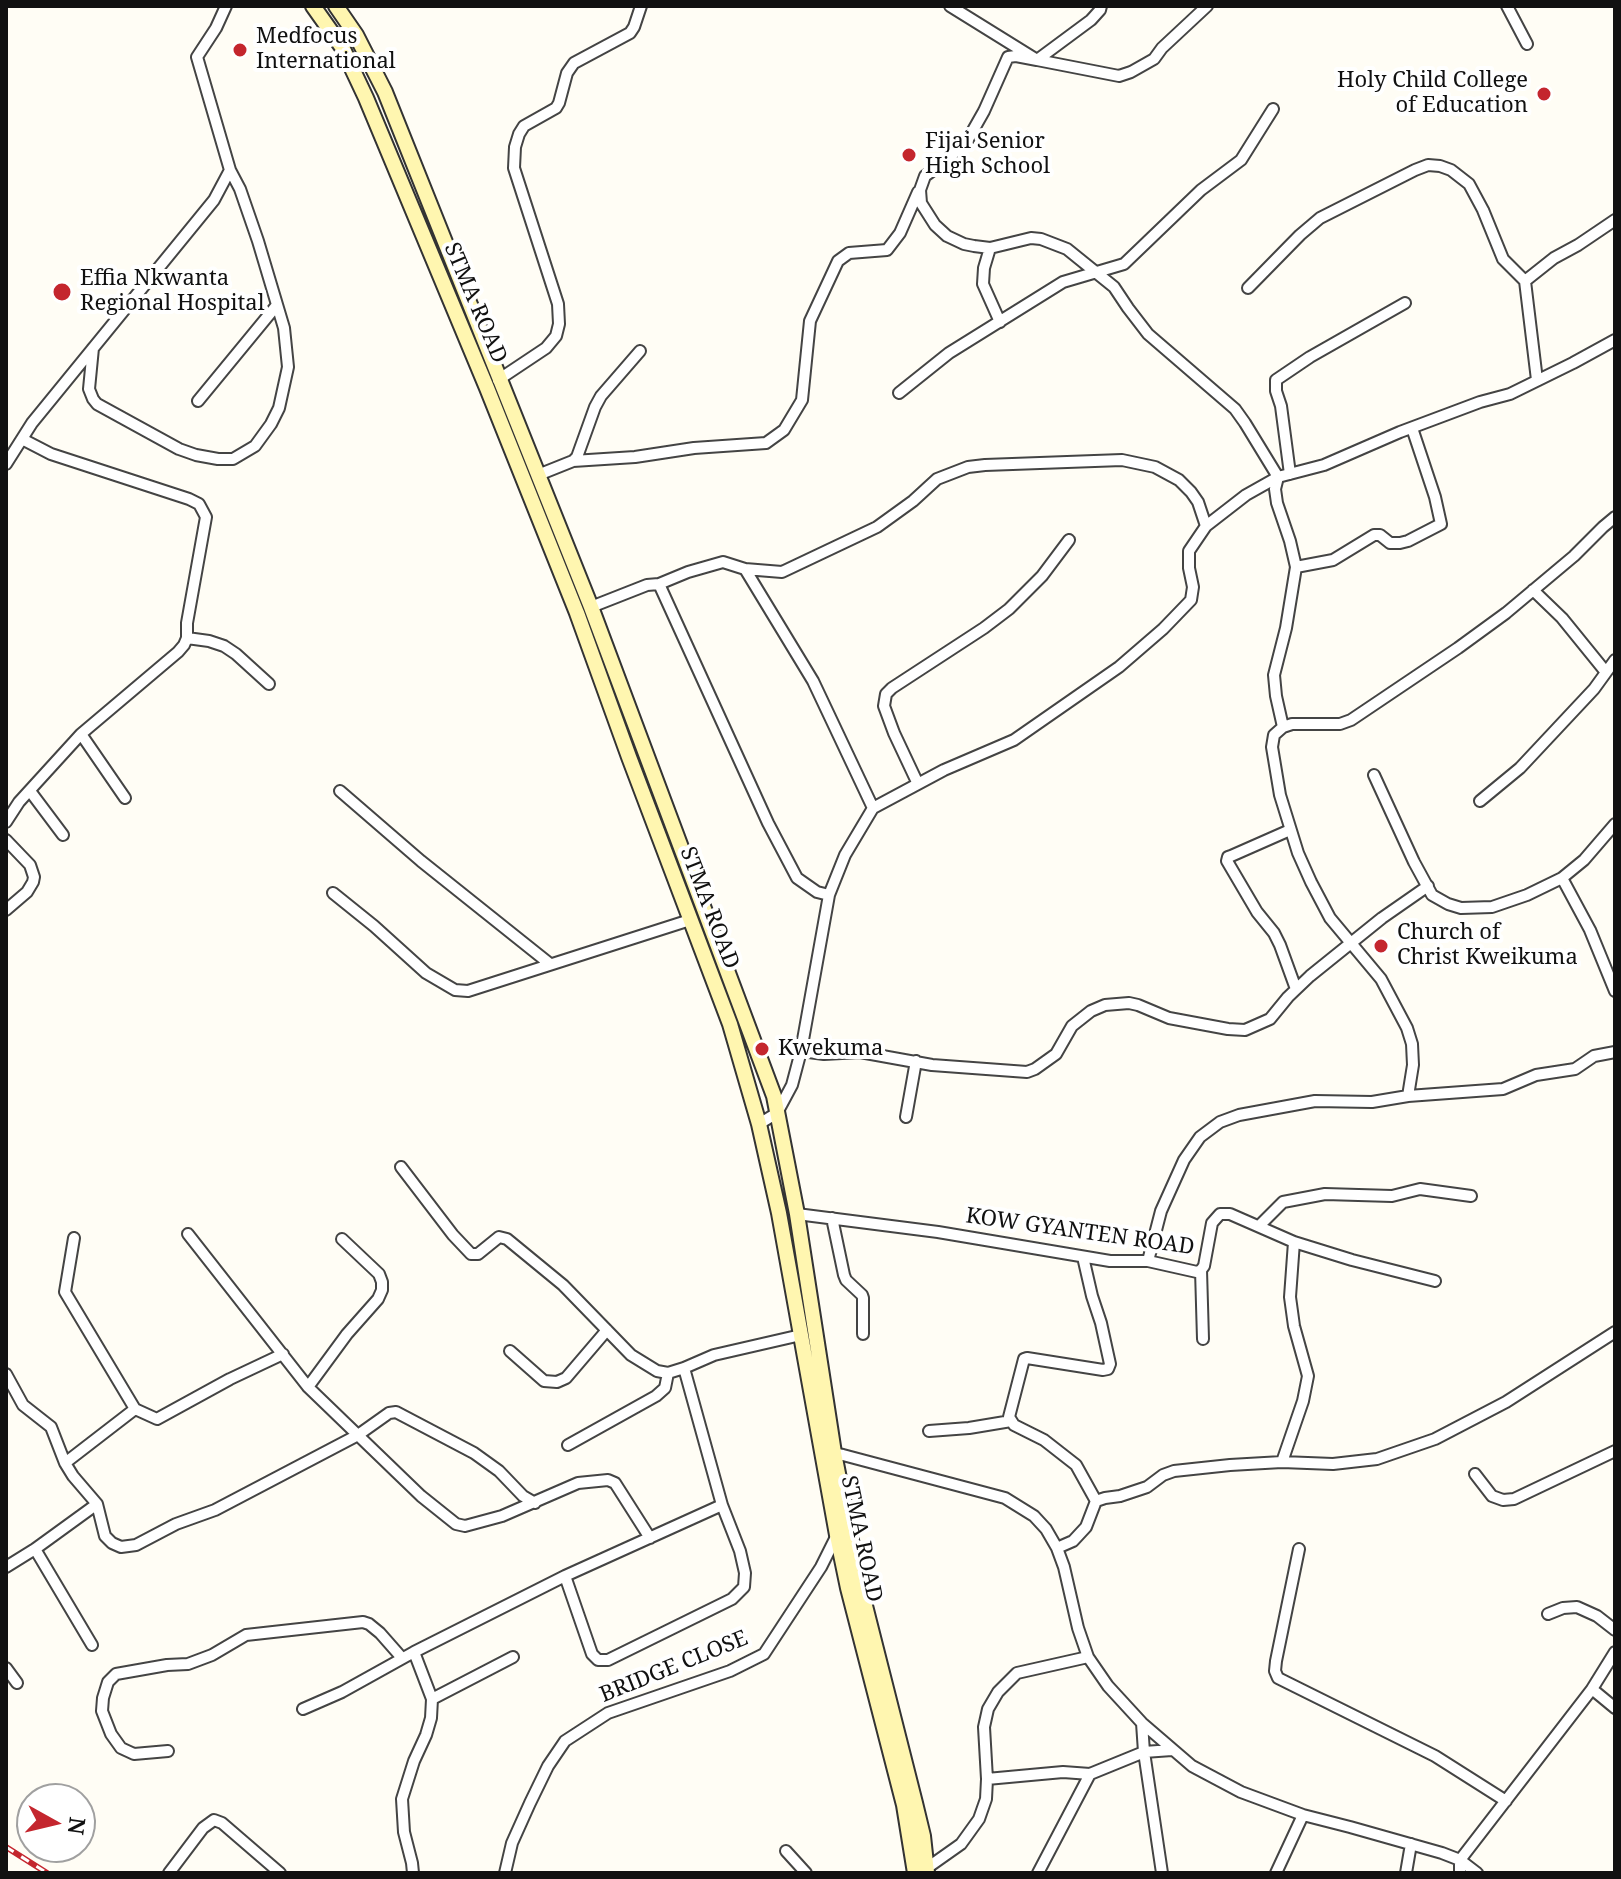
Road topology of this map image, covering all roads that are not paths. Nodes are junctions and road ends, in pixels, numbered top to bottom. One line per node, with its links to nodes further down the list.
1 (226, 6): 12 (street)
2 (313, 6): 66 (main road, STMA ROAD)
3 (336, 6): 25 (main road, STMA ROAD)
4 (641, 6): 25 (street)
5 (950, 6): 10 (street)
6 (1101, 6): 10 (street)
7 (1207, 6): 10 (street)
8 (1507, 6): 9 (street)
9 (1527, 44)
10 (1037, 60): 13 (street)
11 (1273, 109): 16 (street)
12 (230, 170): 20 (street); 23 (street)
13 (925, 176): 15 (street); 31 (street)
14 (1615, 220): 17 (street)
15 (990, 248): 16 (street); 21 (street)
16 (1096, 271): 21 (street); 35 (street)
17 (1525, 281): 18 (street); 26 (street)
18 (1248, 288)
19 (1405, 303): 33 (street)
20 (277, 305): 23 (street); 28 (street)
21 (1000, 322): 27 (street)
22 (1615, 340): 26 (street)
23 (93, 348): 30 (street)
24 (640, 351): 31 (street)
25 (498, 380): 34 (main road, STMA ROAD)
26 (1537, 380): 29 (street)
27 (899, 393)
28 (198, 401)
29 (1412, 428): 33 (street); 39 (street)
30 (22, 439): 32 (street); 44 (street)
31 (573, 461): 34 (street)
32 (6, 464)
33 (1290, 474): 35 (street)
34 (538, 475): 43 (main road, STMA ROAD)
35 (1278, 477): 37 (street); 39 (street)
36 (1615, 517): 42 (street)
37 (1206, 526): 40 (street); 50 (street)
38 (1069, 540): 50 (street)
39 (1296, 567): 47 (street)
40 (745, 569): 41 (street); 55 (street)
41 (659, 584): 43 (street); 64 (street)
42 (1533, 590): 45 (street); 47 (street)
43 (591, 607): 75 (main road, STMA ROAD)
44 (187, 638): 46 (street); 48 (street)
45 (1612, 666): 54 (street)
46 (269, 684)
47 (1283, 727): 58 (street)
48 (81, 734): 51 (street); 53 (street)
49 (1374, 775): 62 (street)
50 (918, 784): 55 (street)
51 (30, 791): 56 (street); 59 (street)
52 (340, 791): 68 (street)
53 (125, 798)
54 (1480, 801)
55 (873, 808): 64 (street)
56 (6, 822)
57 (1615, 824): 61 (street)
58 (1290, 830): 67 (street); 69 (street)
59 (63, 835)
60 (6, 840): 65 (street)
61 (1562, 878): 62 (street); 70 (street)
62 (1428, 886): 67 (street)
63 (333, 893): 68 (street)
64 (829, 895): 71 (street)
65 (6, 910)
66 (690, 920): 68 (street); 77 (main road, STMA ROAD)
67 (1350, 944): 69 (street); 74 (street)
68 (550, 964)
69 (1296, 989): 73 (street)
70 (1615, 991)
71 (801, 1051): 73 (street); 75 (street)
72 (1615, 1052): 74 (street)
73 (916, 1061): 76 (street)
74 (1408, 1096): 88 (street)
75 (777, 1113): 77 (street); 80 (main road, STMA ROAD)
76 (906, 1117)
77 (759, 1124): 94 (main road, STMA ROAD)
78 (401, 1167): 91 (street)
79 (1471, 1196): 82 (street)
80 (797, 1214): 81 (street, KOW GYANTEN ROAD); 108 (main road, STMA ROAD)
81 (832, 1218): 87 (street, KOW GYANTEN ROAD); 93 (street)
82 (1259, 1226): 86 (street, KOW GYANTEN ROAD); 89 (street, KOW GYANTEN ROAD)
83 (188, 1234): 97 (street)
84 (74, 1238): 102 (street)
85 (342, 1239): 101 (street)
86 (1294, 1242): 90 (street, KOW GYANTEN ROAD); 109 (street)
87 (1083, 1257): 88 (street, KOW GYANTEN ROAD); 103 (street)
88 (1148, 1261): 89 (street, KOW GYANTEN ROAD)
89 (1201, 1270): 95 (street)
90 (1435, 1281)
91 (607, 1330): 96 (street); 99 (street)
92 (1615, 1332): 109 (street)
93 (863, 1334)
94 (801, 1335): 98 (street); 108 (main road, STMA ROAD)
95 (1203, 1339)
96 (510, 1351)
97 (283, 1354): 101 (street); 102 (street)
98 (684, 1368): 99 (street); 115 (street)
99 (668, 1373): 106 (street)
100 (6, 1374): 110 (street)
101 (308, 1387): 105 (street)
102 (135, 1409): 110 (street)
103 (1011, 1421): 104 (street); 112 (street)
104 (929, 1431)
105 (358, 1435): 113 (street); 113 (street); 114 (street)
106 (568, 1445)
107 (1615, 1451): 111 (street)
108 (828, 1454): 116 (main road, STMA ROAD); 118 (street); 148 (main road, STMA ROAD)
109 (1282, 1462): 112 (street)
110 (65, 1463): 114 (street)
111 (1475, 1474)
112 (1096, 1501): 118 (street)
113 (535, 1503): 117 (street)
114 (97, 1504): 119 (street)
115 (722, 1505): 117 (street); 122 (street)
116 (837, 1535): 148 (main road, STMA ROAD); 152 (street, BRIDGE CLOSE)
117 (650, 1538): 122 (street)
118 (1057, 1548): 129 (street)
119 (35, 1549): 121 (street); 125 (street)
120 (1299, 1549): 143 (street)
121 (6, 1567)
122 (565, 1576): 126 (street)
123 (1548, 1614): 124 (street)
124 (1615, 1630)
125 (92, 1645)
126 (414, 1652): 130 (street); 134 (street)
127 (1615, 1652): 133 (street)
128 (513, 1657): 134 (street)
129 (1088, 1657): 137 (street); 142 (street)
130 (402, 1658): 136 (street); 139 (street)
131 (6, 1668): 132 (street)
132 (17, 1683)
133 (1592, 1689): 135 (street); 143 (street)
134 (432, 1699): 151 (street)
135 (1615, 1708)
136 (303, 1709)
137 (1142, 1723): 138 (street); 140 (street)
138 (1172, 1750): 140 (street); 144 (street)
139 (168, 1751)
140 (1144, 1752): 141 (street); 155 (street)
141 (1090, 1774): 142 (street); 154 (street)
142 (987, 1779): 148 (street)
143 (1506, 1801): 147 (street)
144 (1303, 1815): 145 (street); 156 (street)
145 (1411, 1844): 147 (street); 157 (street)
146 (786, 1851): 153 (street)
147 (1460, 1860): 158 (street); 159 (street)
148 (923, 1871)
149 (169, 1873): 150 (street)
150 (280, 1873)
151 (413, 1873)
152 (505, 1873)
153 (806, 1873)
154 (1038, 1873)
155 (1162, 1873)
156 (1276, 1873)
157 (1406, 1873)
158 (1460, 1873)
159 (1477, 1873)

